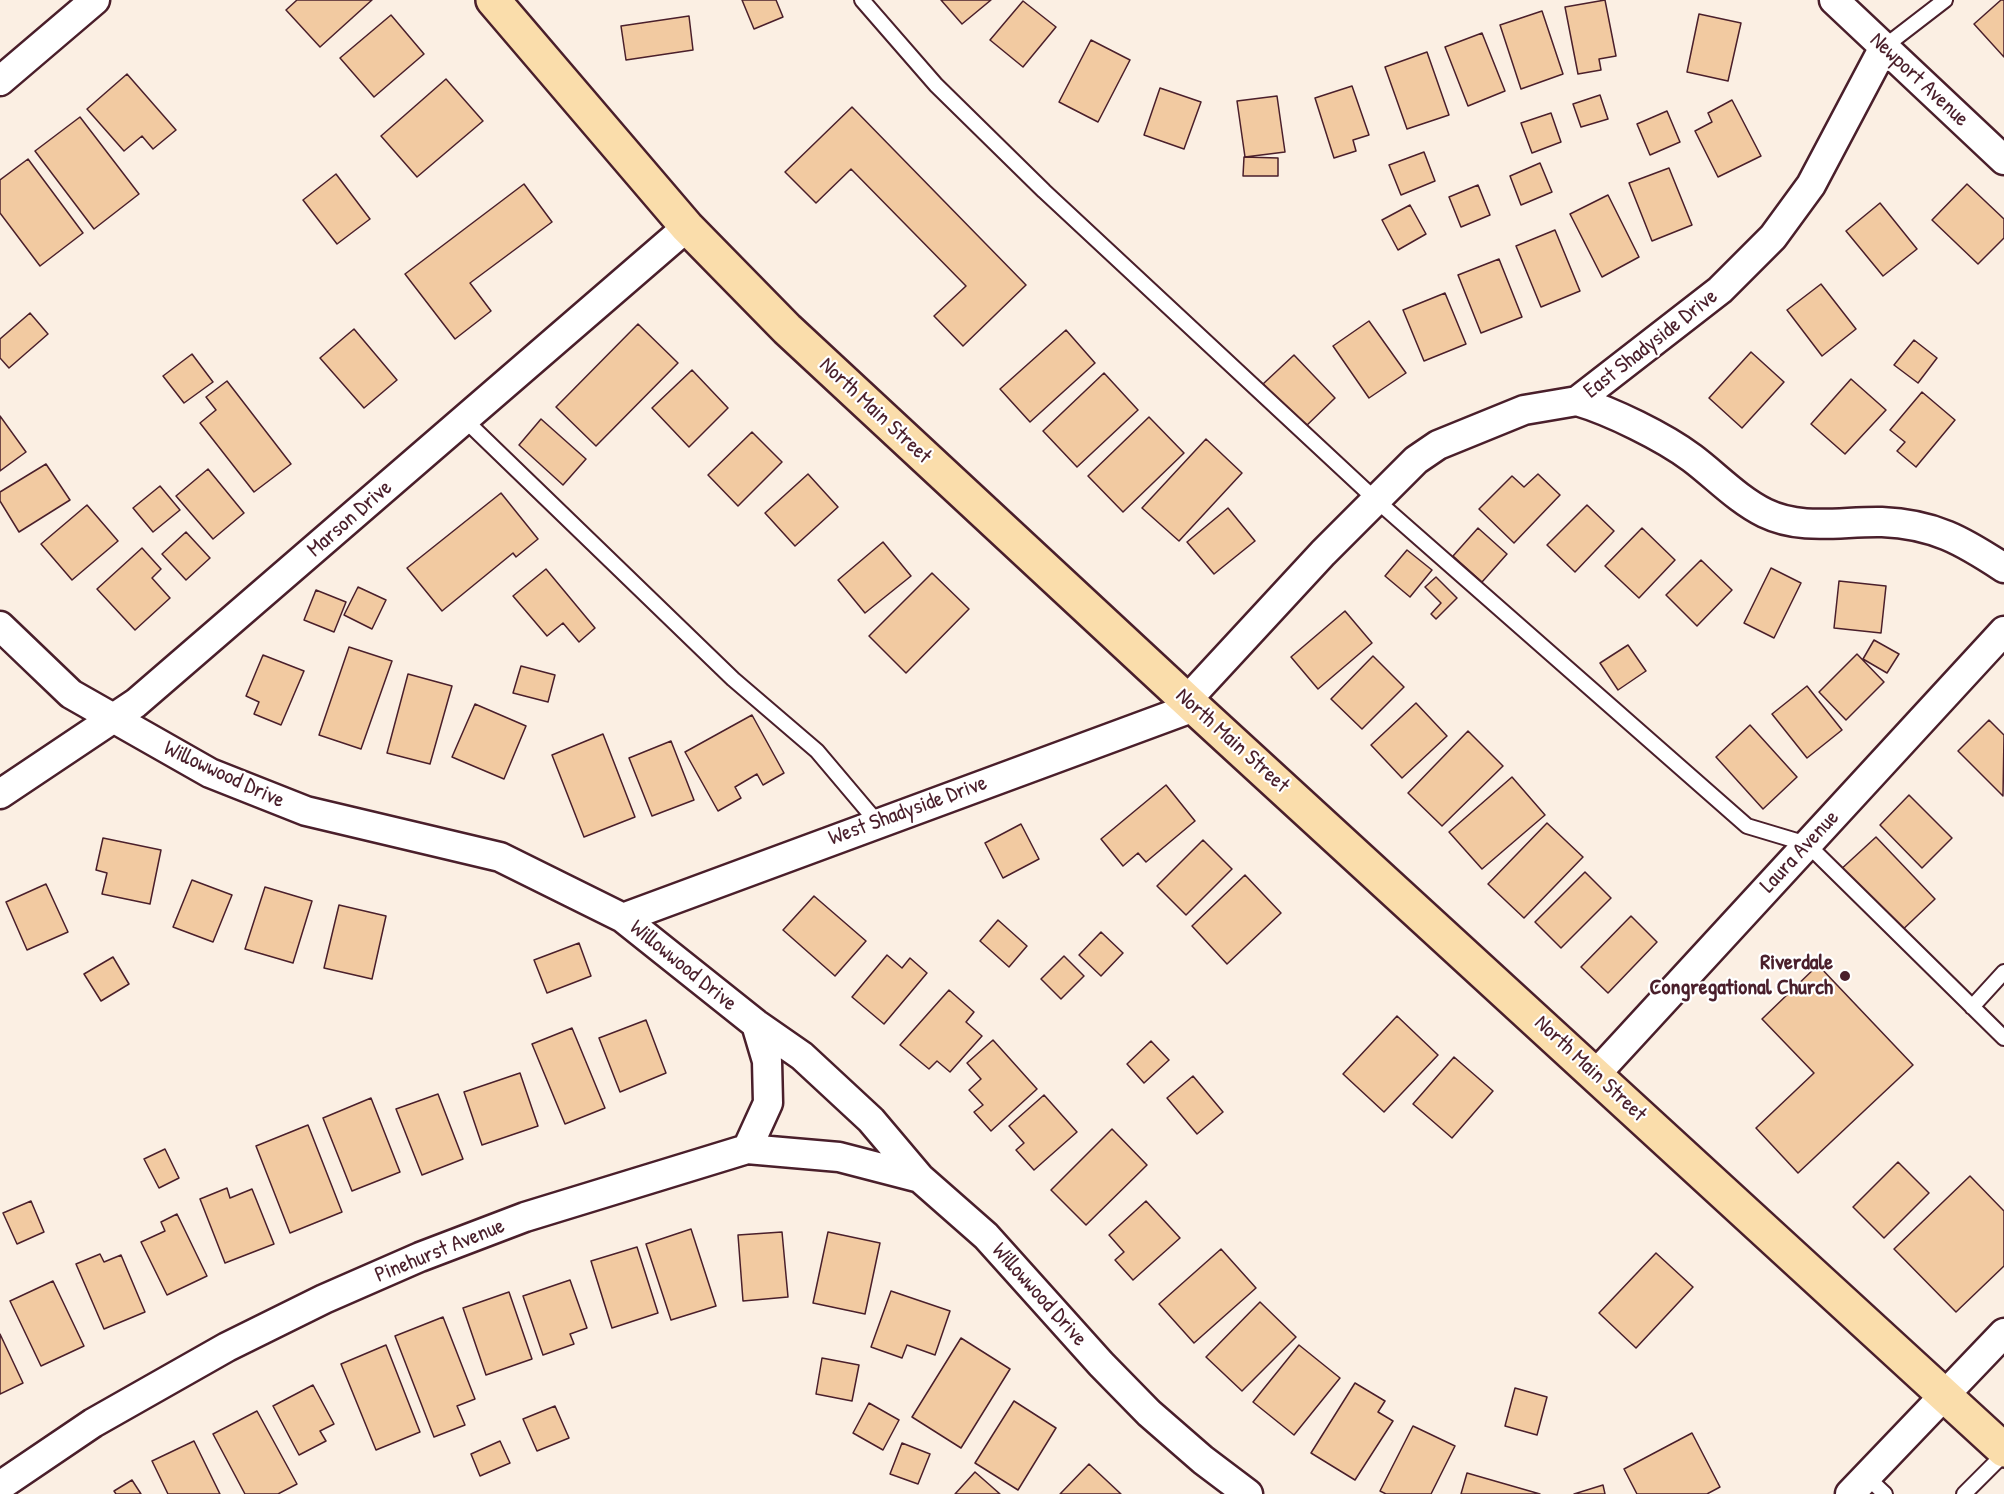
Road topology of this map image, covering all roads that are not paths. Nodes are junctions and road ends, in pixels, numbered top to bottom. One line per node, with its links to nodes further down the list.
1 (95, 0): 7 (street)
2 (493, 0): 9 (main road, North Main Street)
3 (862, 0): 12 (lane)
4 (1834, 0): 6 (street, Newport Avenue)
5 (1945, 0): 6 (lane)
6 (1884, 47): 8 (street, Newport Avenue); 10 (street, East Shadyside Drive)
7 (0, 81)
8 (2004, 160)
9 (687, 227): 11 (street, Marson Drive); 16 (main road, North Main Street)
10 (1577, 401): 12 (street, East Shadyside Drive); 13 (street)
11 (465, 420): 17 (street, Marson Drive); 19 (lane)
12 (1376, 500): 16 (street, East Shadyside Drive); 20 (lane)
13 (2004, 568)
14 (0, 626): 17 (street, Willowwood Drive)
15 (2004, 630): 20 (street, Laura Avenue)
16 (1190, 703): 19 (street, West Shadyside Drive); 26 (main road, North Main Street)
17 (111, 719): 18 (street, Marson Drive); 21 (street, Willowwood Drive)
18 (0, 794)
19 (877, 822): 21 (street, West Shadyside Drive)
20 (1807, 844): 23 (lane); 26 (street, Laura Avenue)
21 (623, 918): 24 (street, Willowwood Drive)
22 (2004, 972): 23 (lane)
23 (1972, 1007): 25 (lane)
24 (756, 1024): 27 (street); 28 (street, Willowwood Drive)
25 (2004, 1038)
26 (1596, 1074): 30 (main road, North Main Street)
27 (747, 1149): 28 (street, Pinehurst Avenue); 32 (street, Pinehurst Avenue)
28 (920, 1178): 34 (street, Willowwood Drive)
29 (2004, 1333): 30 (street)
30 (1946, 1397): 31 (main road, North Main Street); 33 (street)
31 (2004, 1452): 35 (lane)
32 (0, 1486)
33 (1868, 1489)
34 (1248, 1494)
35 (1964, 1494)

